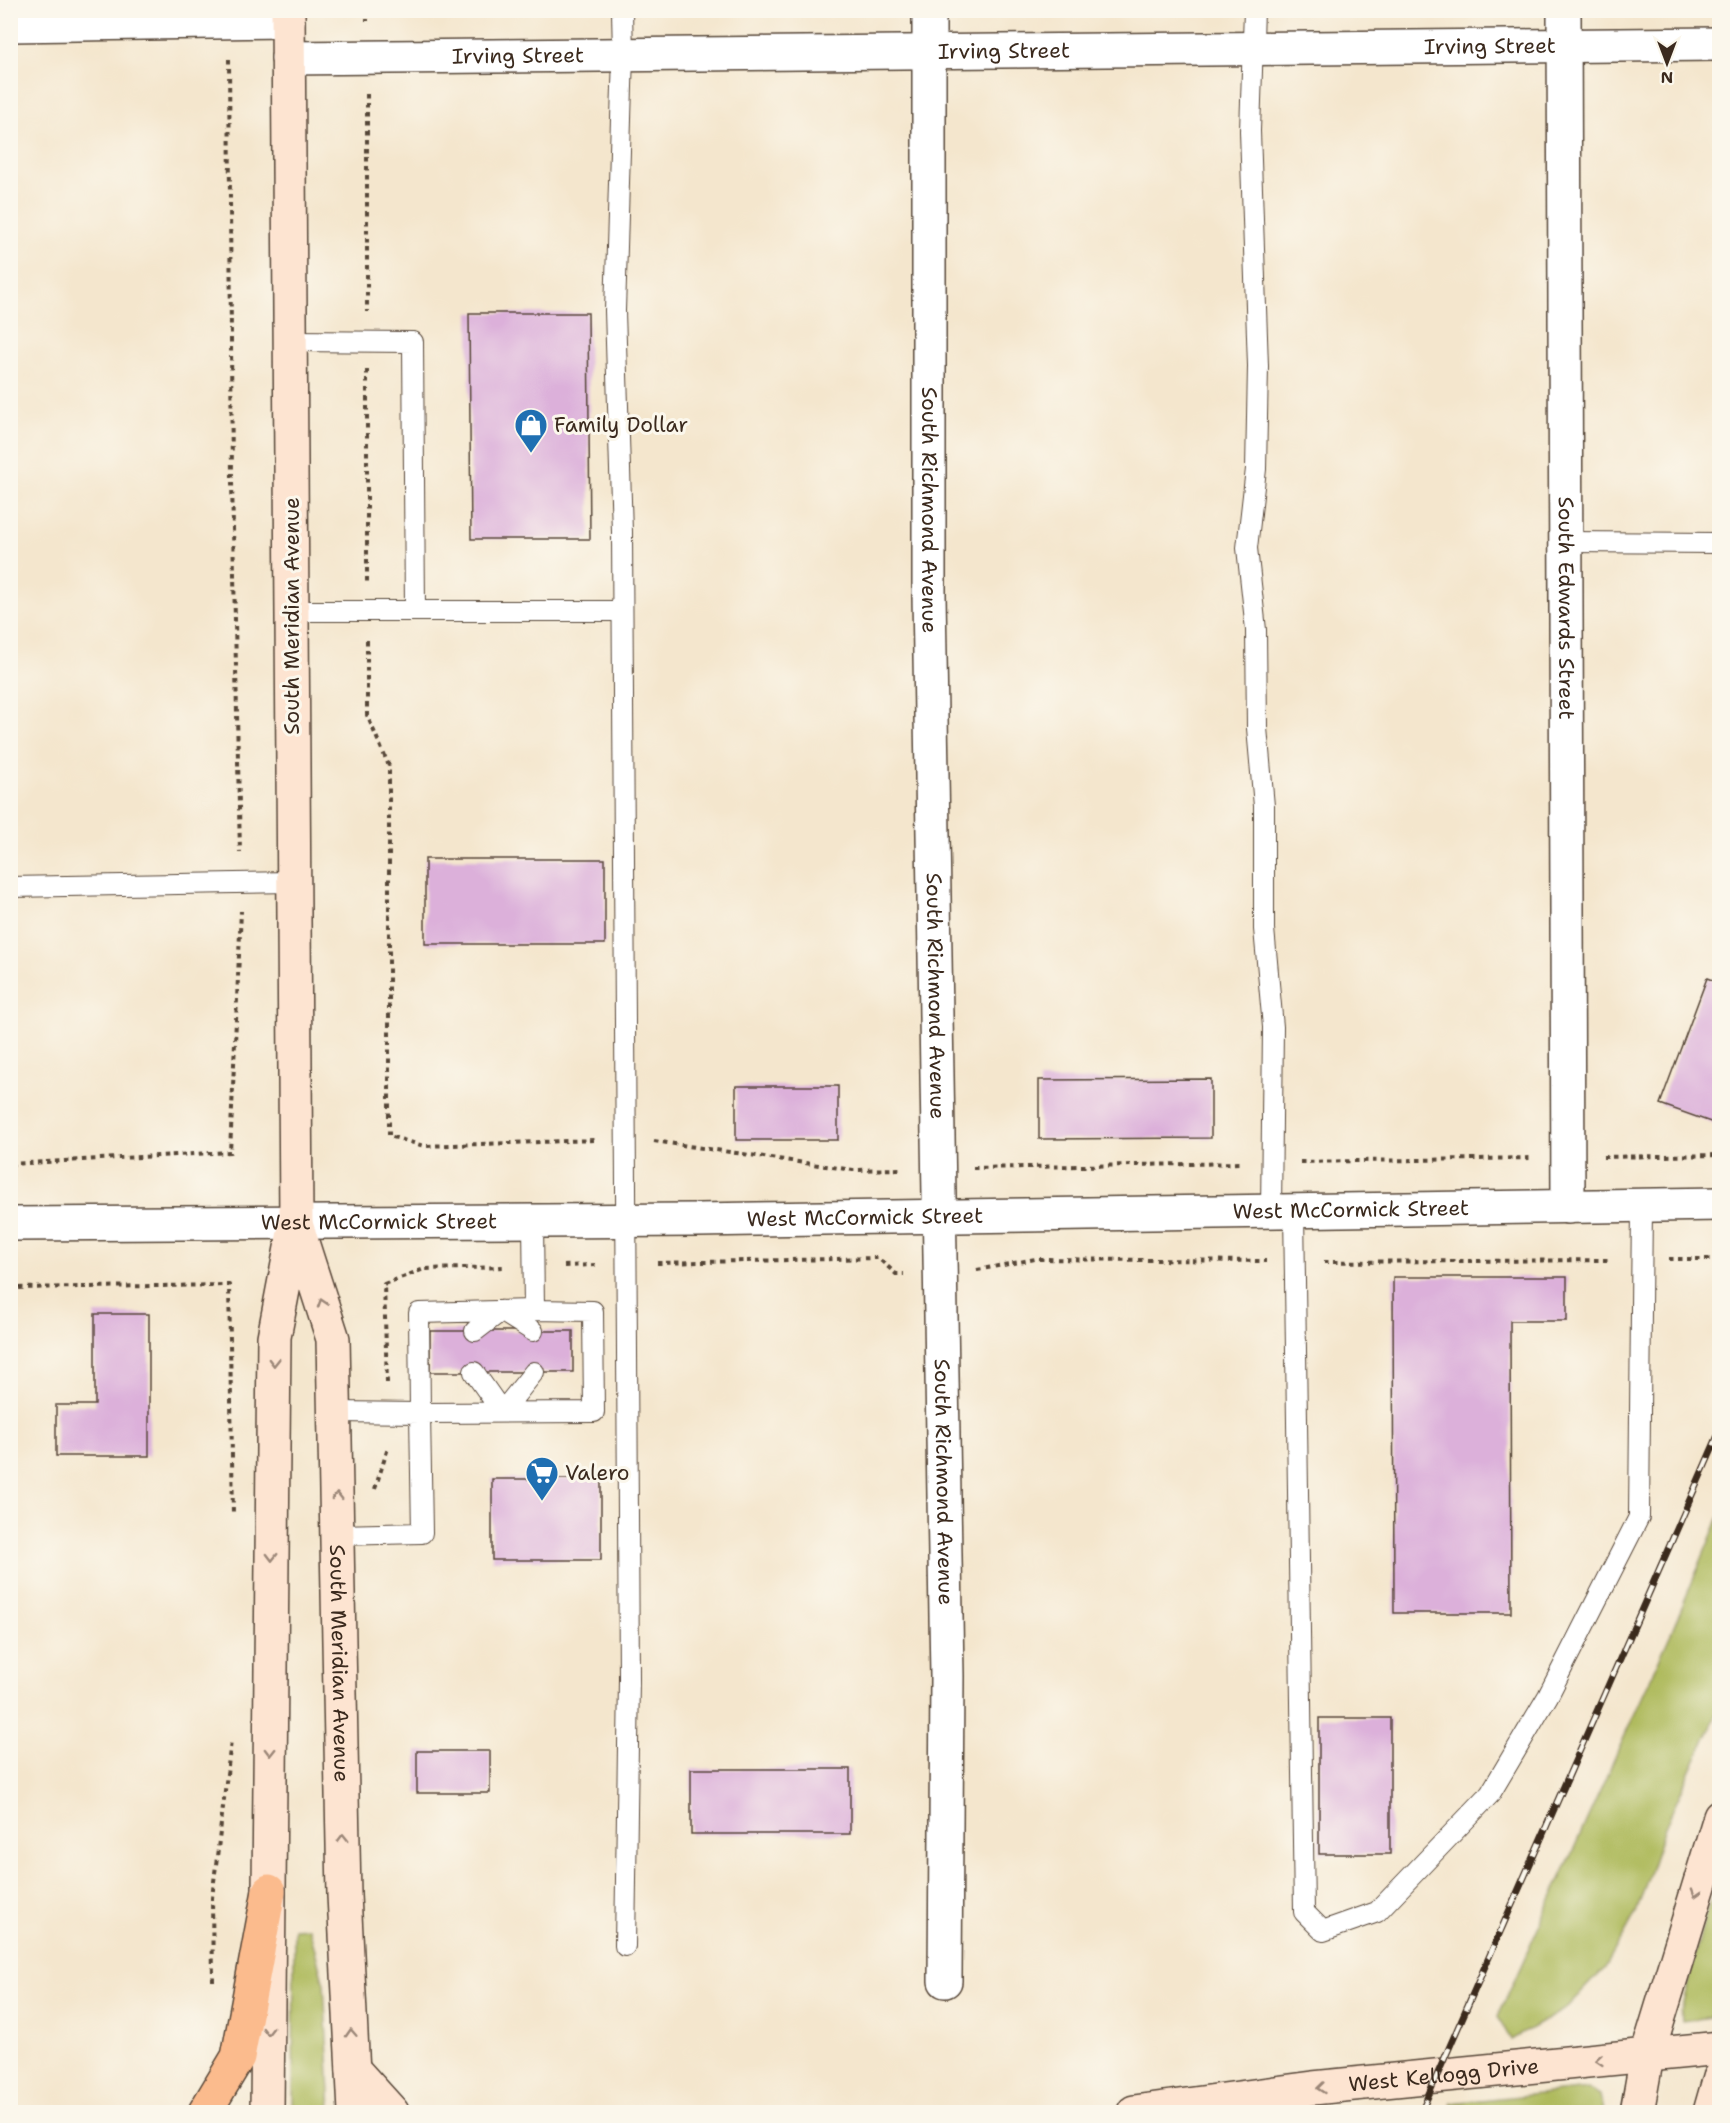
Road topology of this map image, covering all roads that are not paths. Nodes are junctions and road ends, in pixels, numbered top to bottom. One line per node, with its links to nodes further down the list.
1 (622, 10): 11 (lane)
2 (929, 10): 10 (street, South Richmond Avenue)
3 (1254, 10): 9 (lane)
4 (1564, 10): 8 (street, South Edwards Street)
5 (288, 16): 6 (street); 12 (main road, South Meridian Avenue)
6 (10, 25)
7 (1719, 44): 8 (street, Irving Street)
8 (1564, 46): 9 (street, Irving Street); 14 (street, South Edwards Street)
9 (1255, 48): 10 (street, Irving Street); 24 (lane)
10 (929, 52): 11 (street, Irving Street); 25 (street, South Richmond Avenue)
11 (623, 55): 12 (street, Irving Street); 18 (lane)
12 (288, 58): 13 (main road, South Meridian Avenue)
13 (290, 341): 16 (main road, South Meridian Avenue); 17 (lane)
14 (1564, 542): 15 (lane); 23 (street, South Edwards Street)
15 (1719, 543)
16 (292, 611): 17 (lane); 19 (main road, South Meridian Avenue)
17 (415, 611): 18 (lane)
18 (622, 611): 26 (lane)
19 (293, 882): 20 (lane); 28 (main road, South Meridian Avenue)
20 (10, 887)
21 (1719, 1204): 22 (street, West McCormick Street)
22 (1642, 1205): 23 (street, West McCormick Street); 24 (lane)
23 (1568, 1207): 24 (street, West McCormick Street)
24 (1282, 1211): 25 (street, West McCormick Street)
25 (940, 1216): 26 (street, West McCormick Street); 45 (street, South Richmond Avenue)
26 (626, 1219): 27 (street, West McCormick Street); 35 (lane)
27 (533, 1220): 28 (street, West McCormick Street); 30 (lane)
28 (296, 1222): 29 (street, West McCormick Street); 38 (main road, South Meridian Avenue, one-way to 28); 43 (main road, South Meridian Avenue, one-way to 43)
29 (10, 1224)
30 (534, 1310): 31 (lane); 34 (lane)
31 (501, 1311): 32 (lane); 33 (lane); 40 (lane)
32 (475, 1331)
33 (533, 1331)
34 (594, 1365): 35 (lane); 39 (lane)
35 (627, 1365): 44 (lane)
36 (474, 1372): 39 (lane)
37 (534, 1372): 39 (lane)
38 (335, 1412): 40 (lane); 41 (main road, South Meridian Avenue, one-way to 38)
39 (502, 1412): 40 (lane)
40 (420, 1413): 41 (lane)
41 (338, 1535): 48 (main road, South Meridian Avenue, one-way to 41)
42 (1719, 1817): 47 (main road, one-way to 47)
43 (269, 1891): 50 (highway); 51 (main road, South Meridian Avenue, one-way to 51)
44 (626, 1946)
45 (945, 1981)
46 (1719, 2048): 47 (main road, West Kellogg Drive)
47 (1647, 2055): 54 (main road, West Kellogg Drive, one-way to 54); 55 (main road)
48 (353, 2069): 52 (main road, South Meridian Avenue); 53 (main road)
49 (1719, 2077): 56 (main road)
50 (205, 2112)
51 (267, 2112)
52 (355, 2112)
53 (392, 2112)
54 (1134, 2112)
55 (1637, 2112)
56 (1710, 2112)

